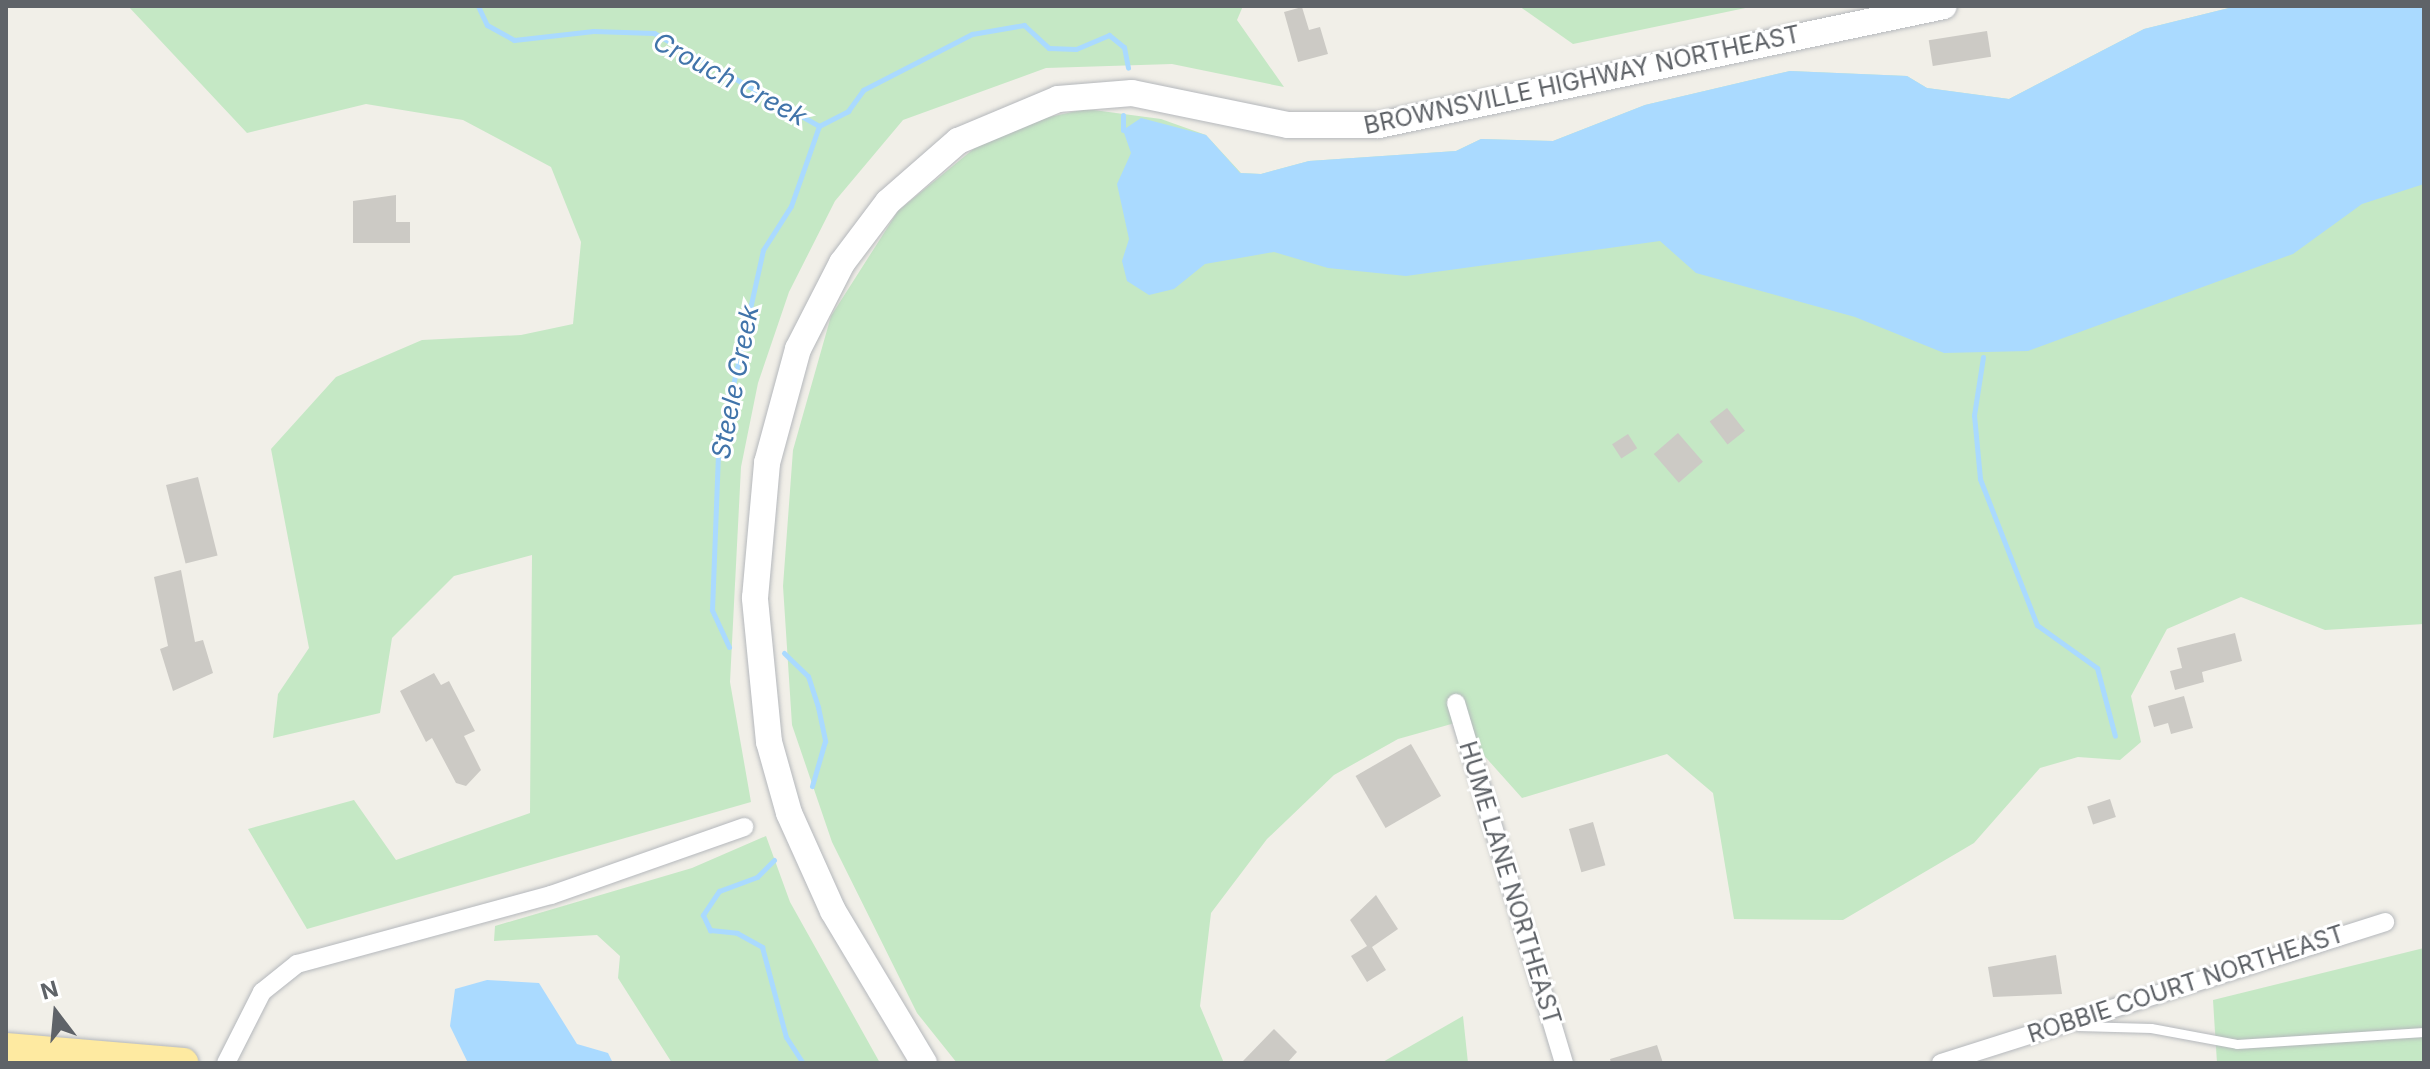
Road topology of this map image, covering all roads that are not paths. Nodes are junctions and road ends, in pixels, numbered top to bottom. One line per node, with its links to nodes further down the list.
1 (1944, 6): 11 (main road, BROWNSVILLE HIGHWAY NORTHEAST)
2 (1456, 703): 12 (street, HUME LANE NORTHEAST)
3 (744, 827): 10 (street)
4 (2385, 922): 5 (street, ROBBIE COURT NORTHEAST)
5 (2059, 1026): 6 (lane); 8 (street, ROBBIE COURT NORTHEAST)
6 (2424, 1032)
7 (6, 1048): 9 (highway)
8 (1989, 1057): 13 (street, ROBBIE COURT NORTHEAST)
9 (183, 1063)
10 (226, 1063)
11 (924, 1063)
12 (1564, 1063)
13 (1941, 1063)

